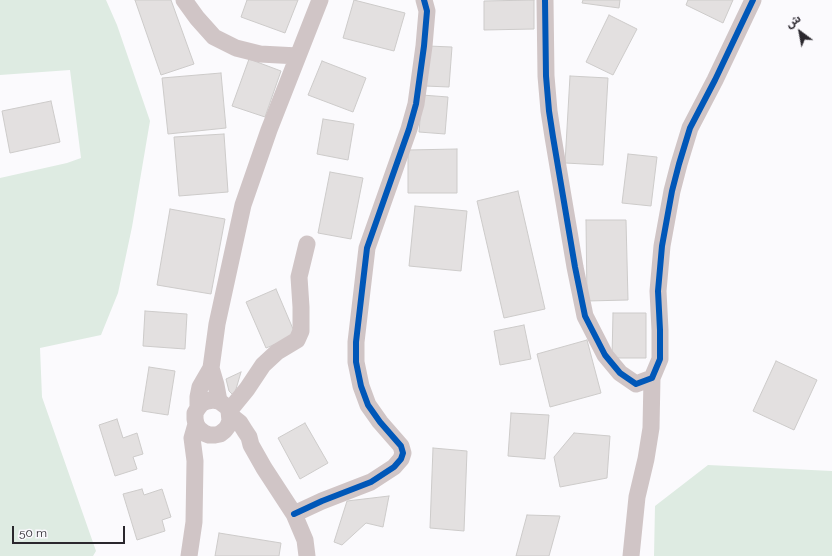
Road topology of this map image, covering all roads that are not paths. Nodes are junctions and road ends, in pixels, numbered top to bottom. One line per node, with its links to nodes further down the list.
1 (184, 0): 6 (street)
2 (320, 0): 6 (street)
3 (424, 0): 11 (street)
4 (544, 0): 9 (street)
5 (753, 0): 9 (street)
6 (298, 56): 8 (street)
7 (307, 244): 10 (street)
8 (210, 368): 10 (street); 10 (street)
9 (652, 378): 14 (street)
10 (218, 420): 11 (street); 12 (street)
11 (294, 514): 13 (street)
12 (189, 556)
13 (307, 556)
14 (631, 556)

